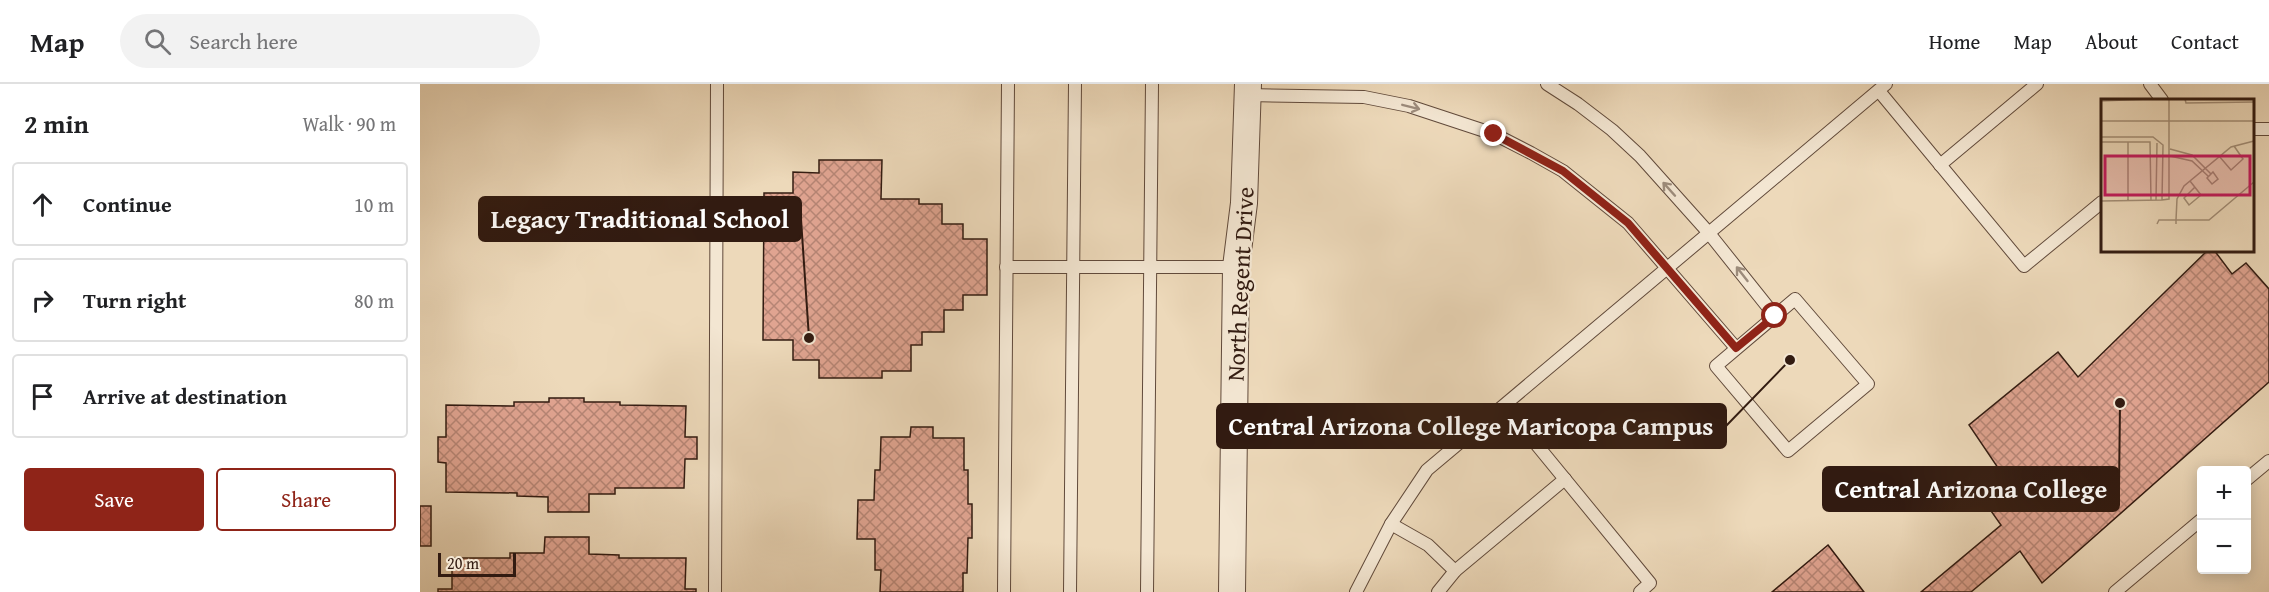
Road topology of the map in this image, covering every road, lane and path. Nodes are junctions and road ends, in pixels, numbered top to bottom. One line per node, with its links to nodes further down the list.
1 (717, 84): 28 (lane)
2 (1008, 84): 14 (lane)
3 (1075, 84): 17 (lane)
4 (1152, 84): 15 (lane)
5 (1547, 84): 13 (lane, one-way to 5)
6 (2037, 84): 11 (lane)
7 (2150, 84): 10 (lane)
8 (1882, 87): 11 (lane); 13 (lane)
9 (1248, 89): 16 (street, North Regent Drive); 18 (lane, one-way to 18)
10 (2161, 99)
11 (1940, 165): 12 (lane)
12 (2101, 204)
13 (1708, 232): 18 (lane); 19 (lane, one-way to 13)
14 (1006, 267): 17 (lane); 29 (lane)
15 (1150, 267): 16 (lane); 17 (lane); 31 (lane)
16 (1236, 267): 32 (street, North Regent Drive)
17 (1075, 268): 30 (lane)
18 (1666, 268): 20 (lane); 21 (lane)
19 (1775, 316): 20 (lane); 20 (lane)
20 (1736, 348)
21 (1505, 406): 24 (lane); 26 (lane)
22 (2269, 461): 23 (lane)
23 (2251, 477)
24 (1565, 479): 27 (lane); 35 (lane)
25 (2201, 520): 36 (lane)
26 (1391, 524): 27 (lane); 33 (lane)
27 (1455, 571): 34 (lane)
28 (715, 592)
29 (1004, 592)
30 (1070, 592)
31 (1147, 592)
32 (1232, 592)
33 (1356, 592)
34 (1438, 592)
35 (1640, 592)
36 (2115, 592)

